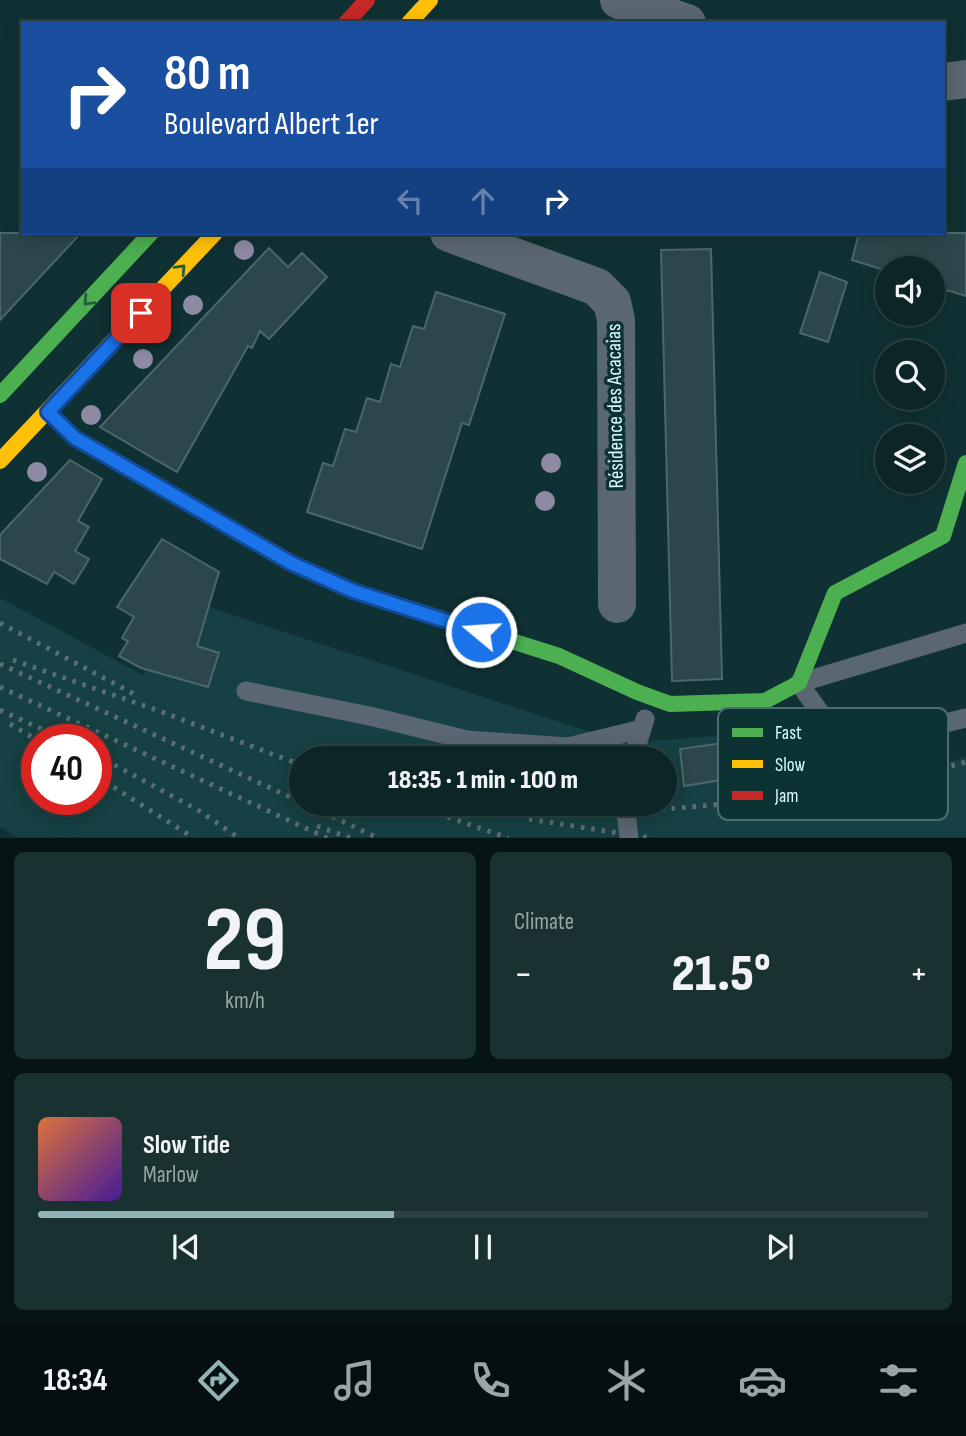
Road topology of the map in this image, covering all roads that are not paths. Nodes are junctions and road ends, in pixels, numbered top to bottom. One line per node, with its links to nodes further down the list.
1 (367, 0): 4 (street)
2 (430, 0): 5 (street)
3 (619, 0): 6 (street)
4 (348, 21)
5 (411, 21)
6 (681, 21)
7 (966, 79): 8 (street)
8 (945, 82)
9 (149, 235): 12 (street, one-way to 12)
10 (213, 235): 13 (street, one-way to 10)
11 (454, 235): 16 (street, Résidence des Acacaias)
12 (0, 395)
13 (48, 412): 14 (street); 20 (street)
14 (0, 461)
15 (966, 463): 18 (street)
16 (617, 604)
17 (966, 633): 18 (lane)
18 (799, 683): 20 (street); 21 (lane)
19 (246, 691): 24 (lane)
20 (651, 697): 24 (lane)
21 (817, 708)
22 (966, 718): 23 (lane)
23 (948, 722)
24 (642, 729): 25 (lane)
25 (637, 746)
26 (626, 816): 27 (lane)
27 (629, 838)

